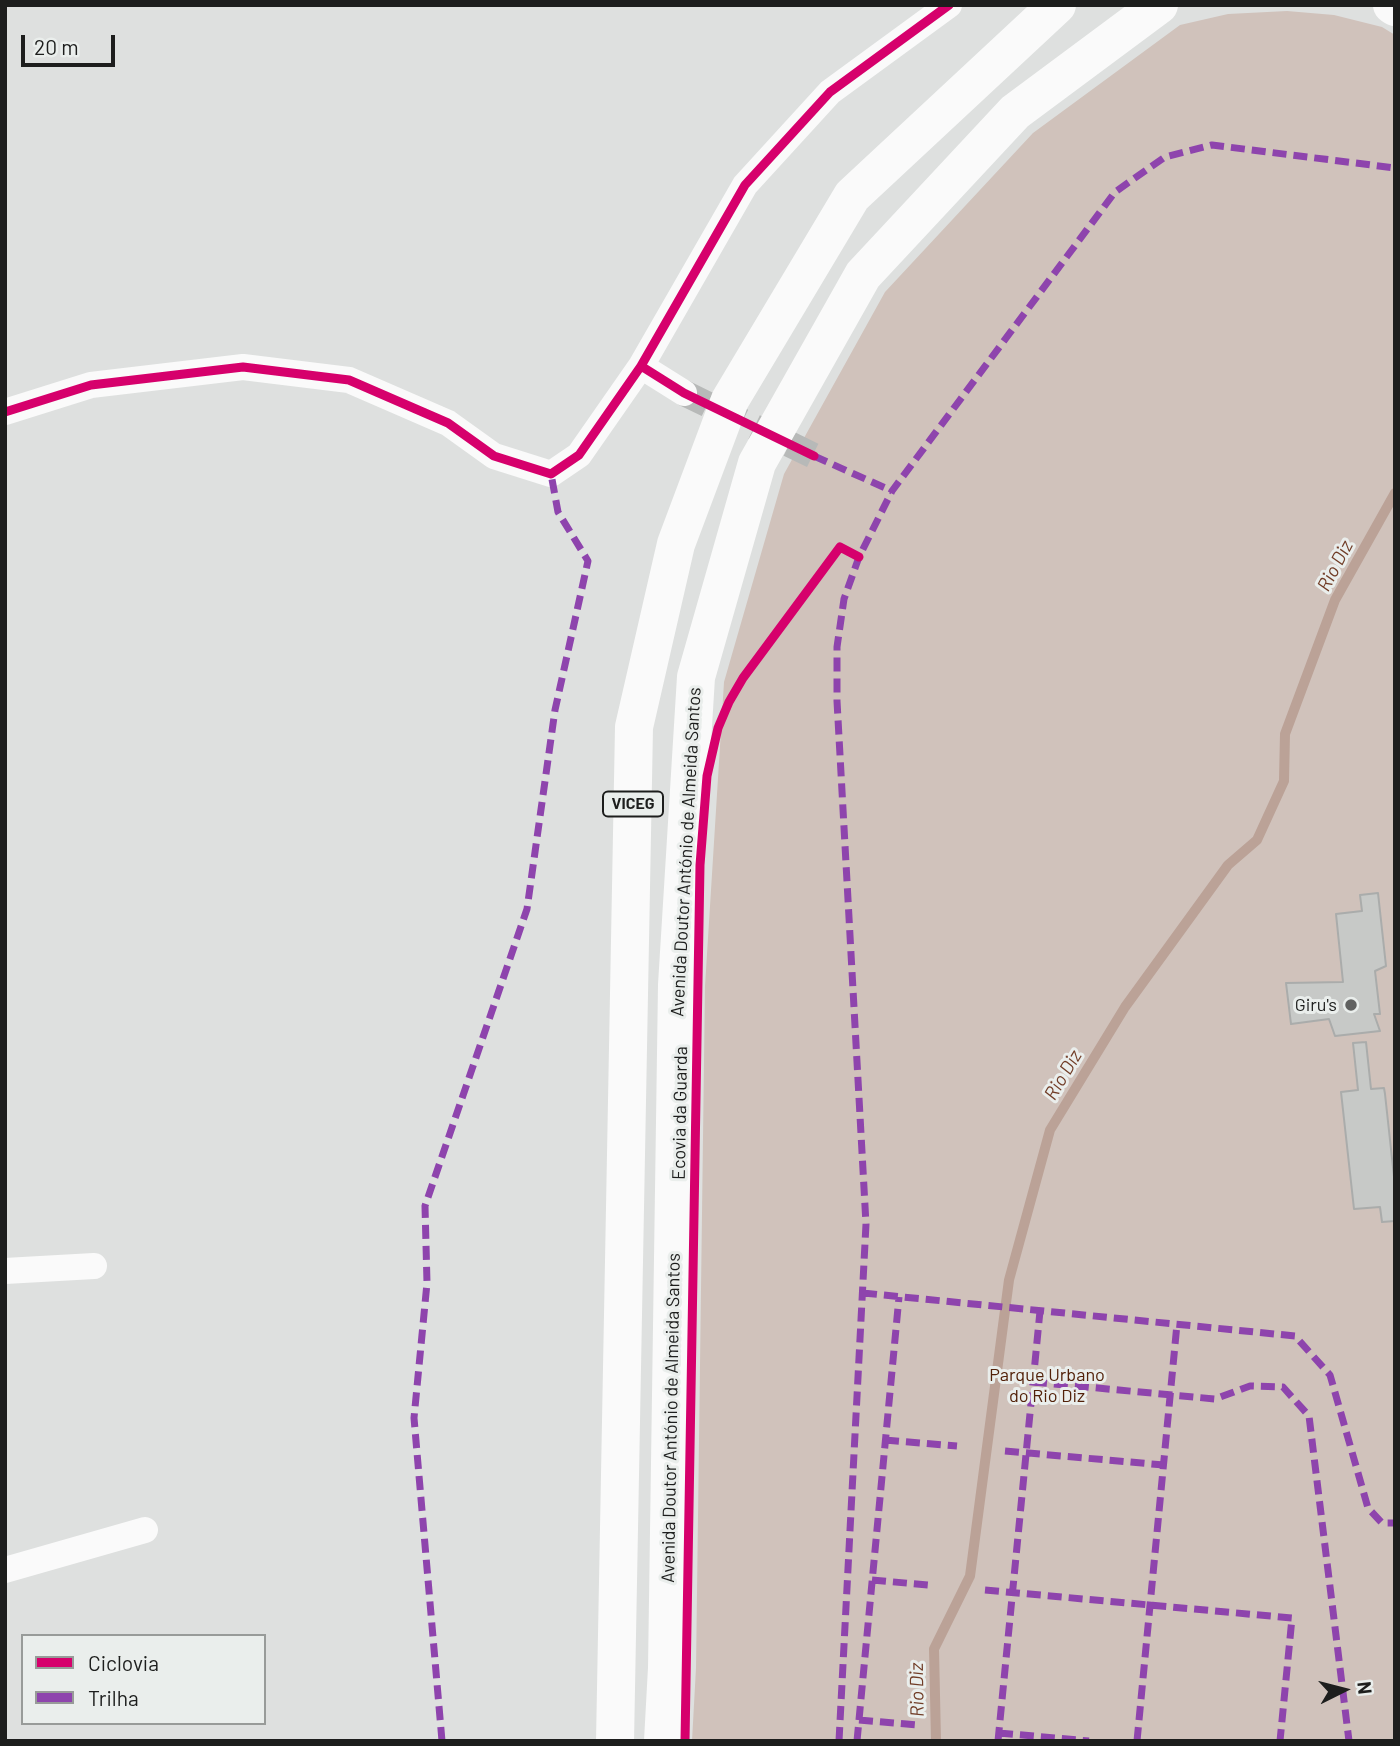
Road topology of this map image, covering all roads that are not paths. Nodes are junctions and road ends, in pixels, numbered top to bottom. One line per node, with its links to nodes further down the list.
1 (949, 5): 4 (street)
2 (1057, 5): 11 (highway, VICEG)
3 (1159, 5): 12 (highway, Avenida Doutor António de Almeida Santos / VICEG)
4 (641, 366): 5 (street); 6 (street)
5 (684, 393)
6 (5, 412)
7 (94, 1266): 8 (street)
8 (5, 1271)
9 (145, 1530): 10 (street)
10 (5, 1570)
11 (615, 1741)
12 (663, 1741)

